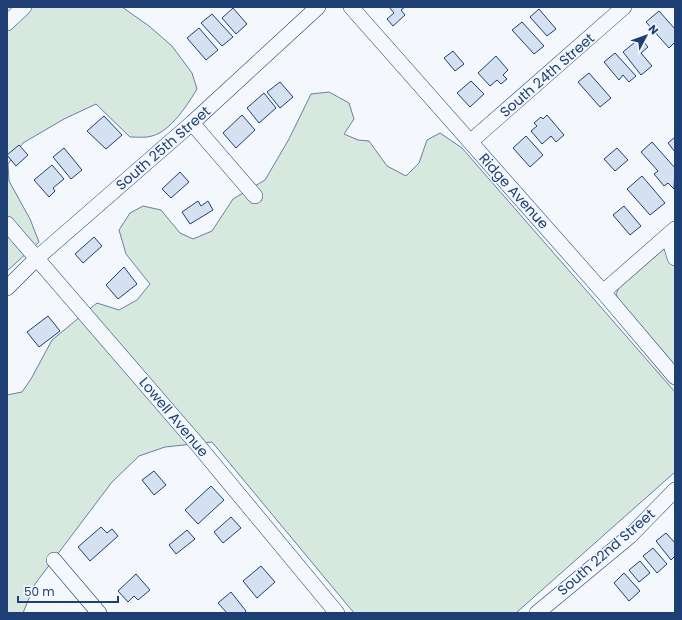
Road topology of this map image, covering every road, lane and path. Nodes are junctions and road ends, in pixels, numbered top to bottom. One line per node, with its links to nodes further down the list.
1 (24, 7): 5 (street)
2 (318, 7): 6 (street, South 25th Street)
3 (351, 7): 7 (street, Ridge Avenue)
4 (624, 7): 7 (street, South 24th Street)
5 (7, 23)
6 (192, 123): 8 (street); 11 (street, South 25th Street)
7 (470, 142): 14 (street, Ridge Avenue)
8 (255, 196)
9 (7, 224): 11 (street, Lowell Avenue)
10 (671, 232): 12 (street); 14 (street)
11 (37, 258): 13 (street, South 25th Street); 19 (street, Lowell Avenue)
12 (675, 258)
13 (7, 288)
14 (603, 292): 15 (street, Ridge Avenue)
15 (675, 377)
16 (675, 490): 20 (street, South 22nd Street)
17 (54, 560): 18 (street)
18 (99, 613)
19 (337, 613)
20 (537, 613)

